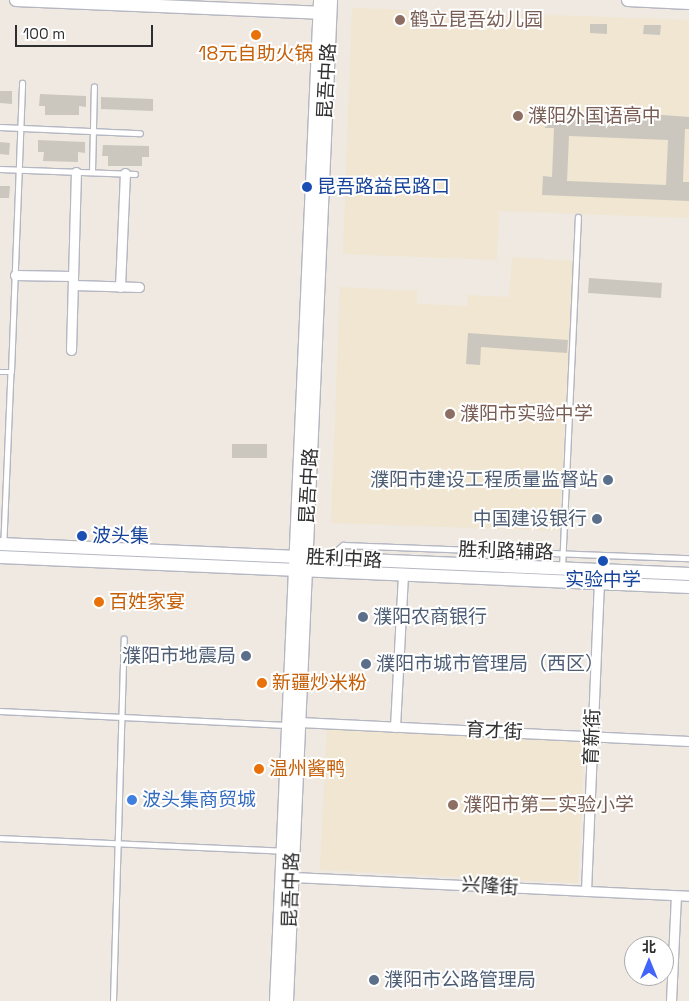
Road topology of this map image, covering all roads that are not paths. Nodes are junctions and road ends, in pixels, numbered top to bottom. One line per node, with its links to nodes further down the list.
1 (16, 0): 5 (street)
2 (320, 0): 8 (street, 昆吾中路)
3 (331, 0): 33 (street, 昆吾中路)
4 (628, 0): 6 (street)
5 (82, 1): 7 (street)
6 (689, 3)
7 (204, 4): 8 (street)
8 (320, 13): 33 (street, 昆吾中路)
9 (22, 83): 12 (lane)
10 (94, 87): 13 (lane)
11 (0, 126): 12 (lane)
12 (20, 128): 13 (lane); 16 (lane)
13 (93, 131): 14 (lane); 18 (lane)
14 (140, 133)
15 (0, 170): 16 (lane)
16 (19, 170): 17 (lane); 22 (lane)
17 (76, 172): 18 (lane); 23 (street)
18 (92, 172): 19 (lane)
19 (125, 173): 20 (lane); 24 (street)
20 (135, 174)
21 (578, 218): 30 (lane)
22 (15, 274): 23 (street); 28 (lane)
23 (73, 281): 24 (street); 26 (street)
24 (120, 287): 25 (street)
25 (139, 288)
26 (71, 350)
27 (0, 372): 28 (lane)
28 (11, 372): 29 (lane)
29 (1, 548): 33 (street, 胜利中路)
30 (563, 553): 31 (lane, 胜利路辅路); 32 (lane, 胜利路辅路); 34 (lane)
31 (328, 558): 33 (street, 胜利中路); 34 (street, 胜利中路)
32 (689, 558)
33 (300, 564): 35 (street, 胜利中路); 42 (street, 昆吾中路)
34 (562, 568): 36 (street, 胜利中路)
35 (403, 574): 37 (street, 胜利中路); 43 (street)
36 (689, 574)
37 (599, 583): 38 (street, 胜利中路); 44 (street, 育新街)
38 (689, 587)
39 (124, 639): 41 (lane)
40 (0, 710): 41 (lane)
41 (122, 717): 42 (lane); 47 (lane)
42 (293, 724): 43 (street, 育才街); 48 (street, 昆吾中路); 49 (street, 昆吾中路)
43 (395, 727): 44 (street, 育才街)
44 (592, 736): 45 (street, 育才街); 50 (street, 育新街)
45 (689, 741)
46 (0, 838): 47 (lane)
47 (118, 844): 48 (lane); 53 (lane)
48 (282, 851): 54 (street, 昆吾中路)
49 (292, 877): 50 (street, 兴隆街); 55 (street, 昆吾中路)
50 (586, 891): 51 (street, 兴隆街)
51 (676, 896): 52 (street, 兴隆街); 56 (street)
52 (689, 896)
53 (113, 1001)
54 (276, 1001)
55 (286, 1001)
56 (671, 1001)

